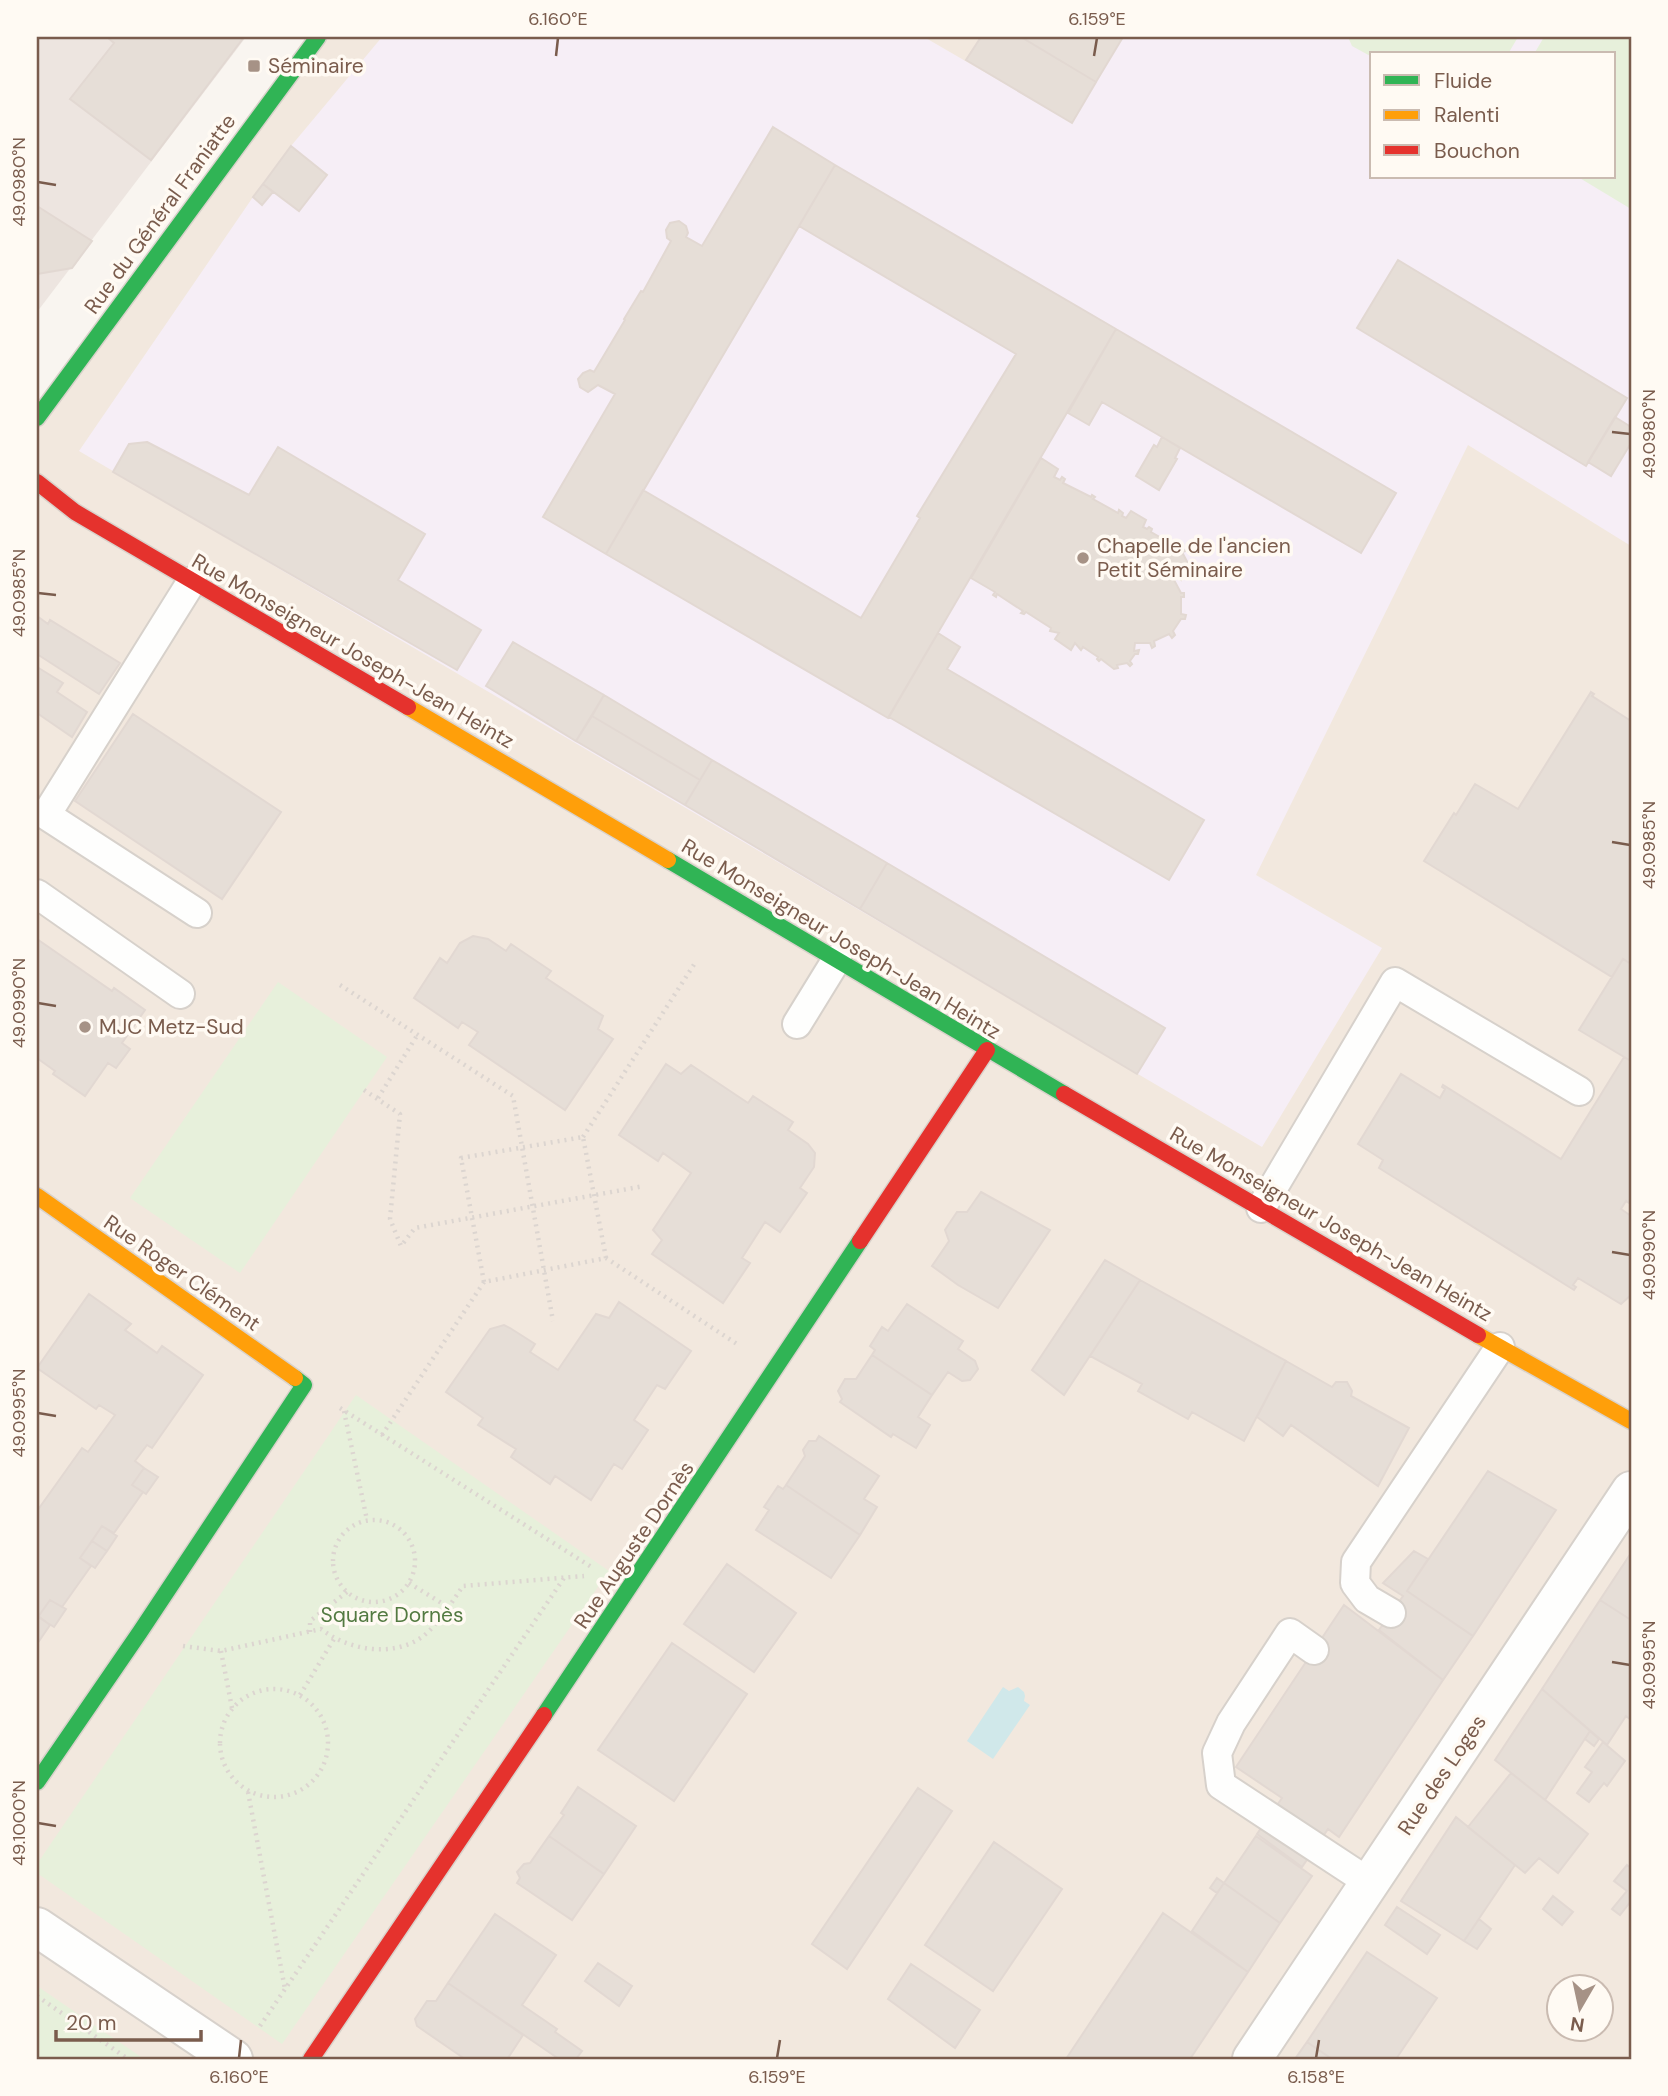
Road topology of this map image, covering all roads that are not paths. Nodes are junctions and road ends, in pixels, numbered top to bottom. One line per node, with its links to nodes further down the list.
1 (318, 37): 2 (street, Rue du Général Franiatte)
2 (37, 418)
3 (37, 482): 4 (street, Rue Monseigneur Joseph-Jean Heintz)
4 (192, 581): 6 (lane); 7 (street, Rue Monseigneur Joseph-Jean Heintz)
5 (37, 894): 8 (lane)
6 (197, 913)
7 (836, 960): 9 (lane); 10 (street, Rue Monseigneur Joseph-Jean Heintz)
8 (180, 994)
9 (797, 1024)
10 (987, 1050): 13 (street, Rue Monseigneur Joseph-Jean Heintz); 23 (street, Rue Auguste Dornès)
11 (1579, 1091): 13 (lane)
12 (37, 1196): 19 (street, Rue Roger Clément)
13 (1261, 1208): 14 (street, Rue Monseigneur Joseph-Jean Heintz)
14 (1500, 1347): 15 (street, Rue Monseigneur Joseph-Jean Heintz); 17 (lane)
15 (1631, 1421)
16 (1631, 1491): 20 (street, Rue des Loges)
17 (1391, 1614)
18 (1314, 1650): 20 (lane)
19 (37, 1782)
20 (1370, 1883): 24 (street, Rue des Loges)
21 (37, 1927): 22 (street)
22 (233, 2059)
23 (311, 2059)
24 (1252, 2059)

